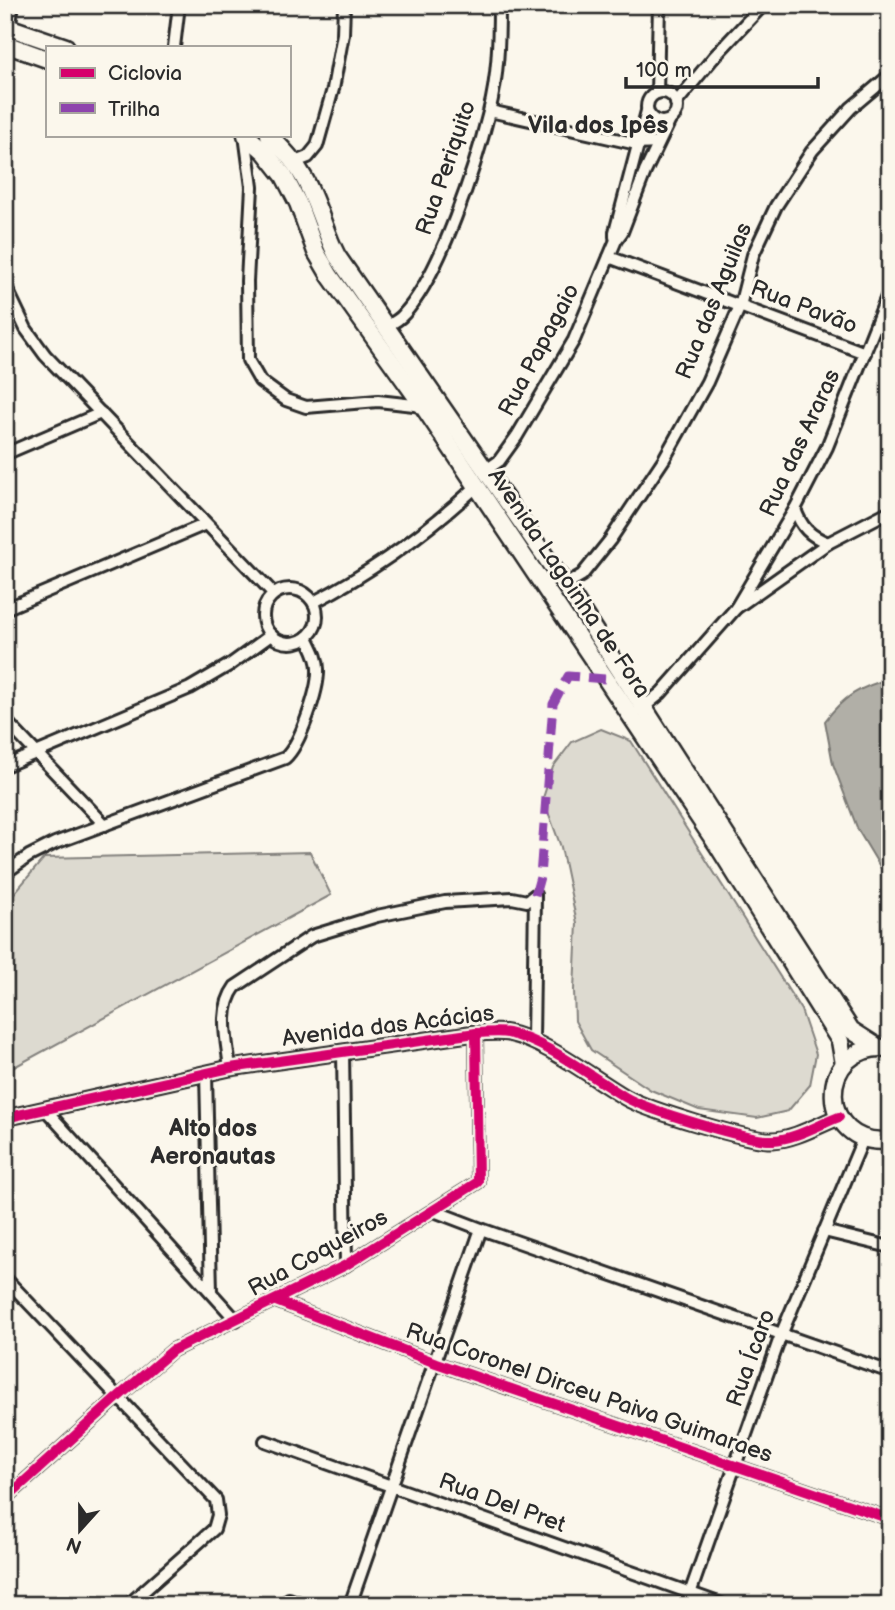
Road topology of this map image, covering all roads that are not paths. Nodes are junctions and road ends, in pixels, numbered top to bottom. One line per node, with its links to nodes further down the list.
1 (13, 5): 7 (street)
2 (179, 5): 10 (street)
3 (344, 5): 23 (street)
4 (499, 5): 15 (street, Rua Periquito)
5 (659, 5): 13 (street)
6 (763, 5): 14 (street)
7 (7, 27): 9 (main road)
8 (5, 44): 11 (main road)
9 (63, 46)
10 (174, 46)
11 (46, 59)
12 (890, 75): 29 (street, Rua das Aguilas)
13 (657, 93): 14 (street); 16 (street)
14 (676, 103): 17 (street)
15 (490, 111): 22 (street); 30 (street, Rua Periquito)
16 (647, 111): 17 (street); 22 (street, Rua Papagaio)
17 (670, 120): 21 (street, Rua Papagaio)
18 (245, 136): 32 (street)
19 (246, 136): 32 (main road, Avenida Lagoinha de Fora)
20 (270, 136): 23 (main road, Avenida Lagoinha de Fora)
21 (658, 143): 22 (street); 24 (street, Rua Papagaio)
22 (637, 144): 24 (street, Rua Papagaio)
23 (295, 162): 30 (main road, Avenida Lagoinha de Fora)
24 (616, 240): 25 (street, Rua Papagaio)
25 (609, 257): 29 (street, Rua Pavão); 35 (street, Rua Papagaio)
26 (5, 285): 28 (street)
27 (890, 289): 31 (street, Rua das Araras)
28 (8, 301): 33 (street)
29 (740, 306): 31 (street, Rua Pavão); 41 (street, Rua das Aguilas)
30 (387, 326): 35 (main road, Avenida Lagoinha de Fora)
31 (865, 353): 37 (street, Rua das Araras)
32 (423, 406): 36 (main road, Avenida Lagoinha de Fora)
33 (101, 414): 34 (street); 39 (street)
34 (5, 454)
35 (486, 470): 41 (main road, Avenida Lagoinha de Fora)
36 (476, 487): 43 (street); 48 (main road, Avenida Lagoinha de Fora)
37 (795, 509): 40 (street); 44 (street, Rua das Araras)
38 (890, 511): 40 (street)
39 (206, 524): 42 (street); 45 (street)
40 (828, 542): 44 (street)
41 (565, 585): 48 (main road, Avenida Lagoinha de Fora)
42 (274, 594): 43 (street); 46 (street)
43 (314, 602): 47 (street)
44 (736, 608): 48 (street)
45 (5, 609)
46 (271, 635): 47 (street); 50 (street)
47 (307, 637): 52 (street)
48 (638, 711): 56 (main road, Avenida Lagoinha de Fora); 58 (main road, Avenida Lagoinha de Fora)
49 (5, 720): 50 (street)
50 (37, 753): 51 (street); 52 (street)
51 (5, 766)
52 (105, 825): 53 (street)
53 (5, 873)
54 (476, 1034): 55 (street, Avenida das Acácias); 57 (street, Avenida das Acácias); 66 (street, Rua Coqueiros)
55 (533, 1041): 59 (street); 62 (street, Avenida das Acácias)
56 (883, 1047): 58 (main road)
57 (343, 1051): 59 (street, Avenida das Acácias); 70 (street)
58 (844, 1064): 62 (main road)
59 (230, 1068): 60 (street, Avenida das Acácias)
60 (206, 1073): 61 (street, Avenida das Acácias); 72 (street)
61 (45, 1109): 63 (street, Avenida das Acácias); 72 (street)
62 (839, 1117): 64 (main road)
63 (5, 1118)
64 (863, 1139): 65 (main road); 68 (street, Rua Ícaro)
65 (890, 1140)
66 (434, 1211): 67 (street); 70 (street, Rua Coqueiros)
67 (481, 1229): 75 (street); 76 (street)
68 (824, 1231): 69 (street); 75 (street, Rua Ícaro)
69 (890, 1247)
70 (346, 1265): 73 (street, Rua Coqueiros)
71 (5, 1278): 78 (street)
72 (211, 1292): 74 (street)
73 (276, 1301): 74 (street, Rua Coqueiros); 76 (street, Rua Coronel Dirceu Paiva Guimaraes)
74 (236, 1320): 78 (street, Rua Coqueiros)
75 (781, 1335): 77 (street); 80 (street, Rua Ícaro)
76 (436, 1363): 80 (street, Rua Coronel Dirceu Paiva Guimaraes); 81 (street)
77 (890, 1372)
78 (118, 1397): 82 (street, Rua Coqueiros); 86 (street)
79 (265, 1441): 81 (street, Rua Del Pret)
80 (735, 1465): 83 (street, Rua Coronel Dirceu Paiva Guimaraes); 84 (street, Rua Ícaro)
81 (391, 1487): 84 (street, Rua Del Pret); 88 (street)
82 (5, 1499)
83 (890, 1520)
84 (690, 1592): 89 (street, Rua Ícaro); 90 (street, Rua Del Pret)
85 (289, 1599): 87 (street)
86 (128, 1605)
87 (306, 1605)
88 (350, 1605)
89 (686, 1605)
90 (724, 1605)

